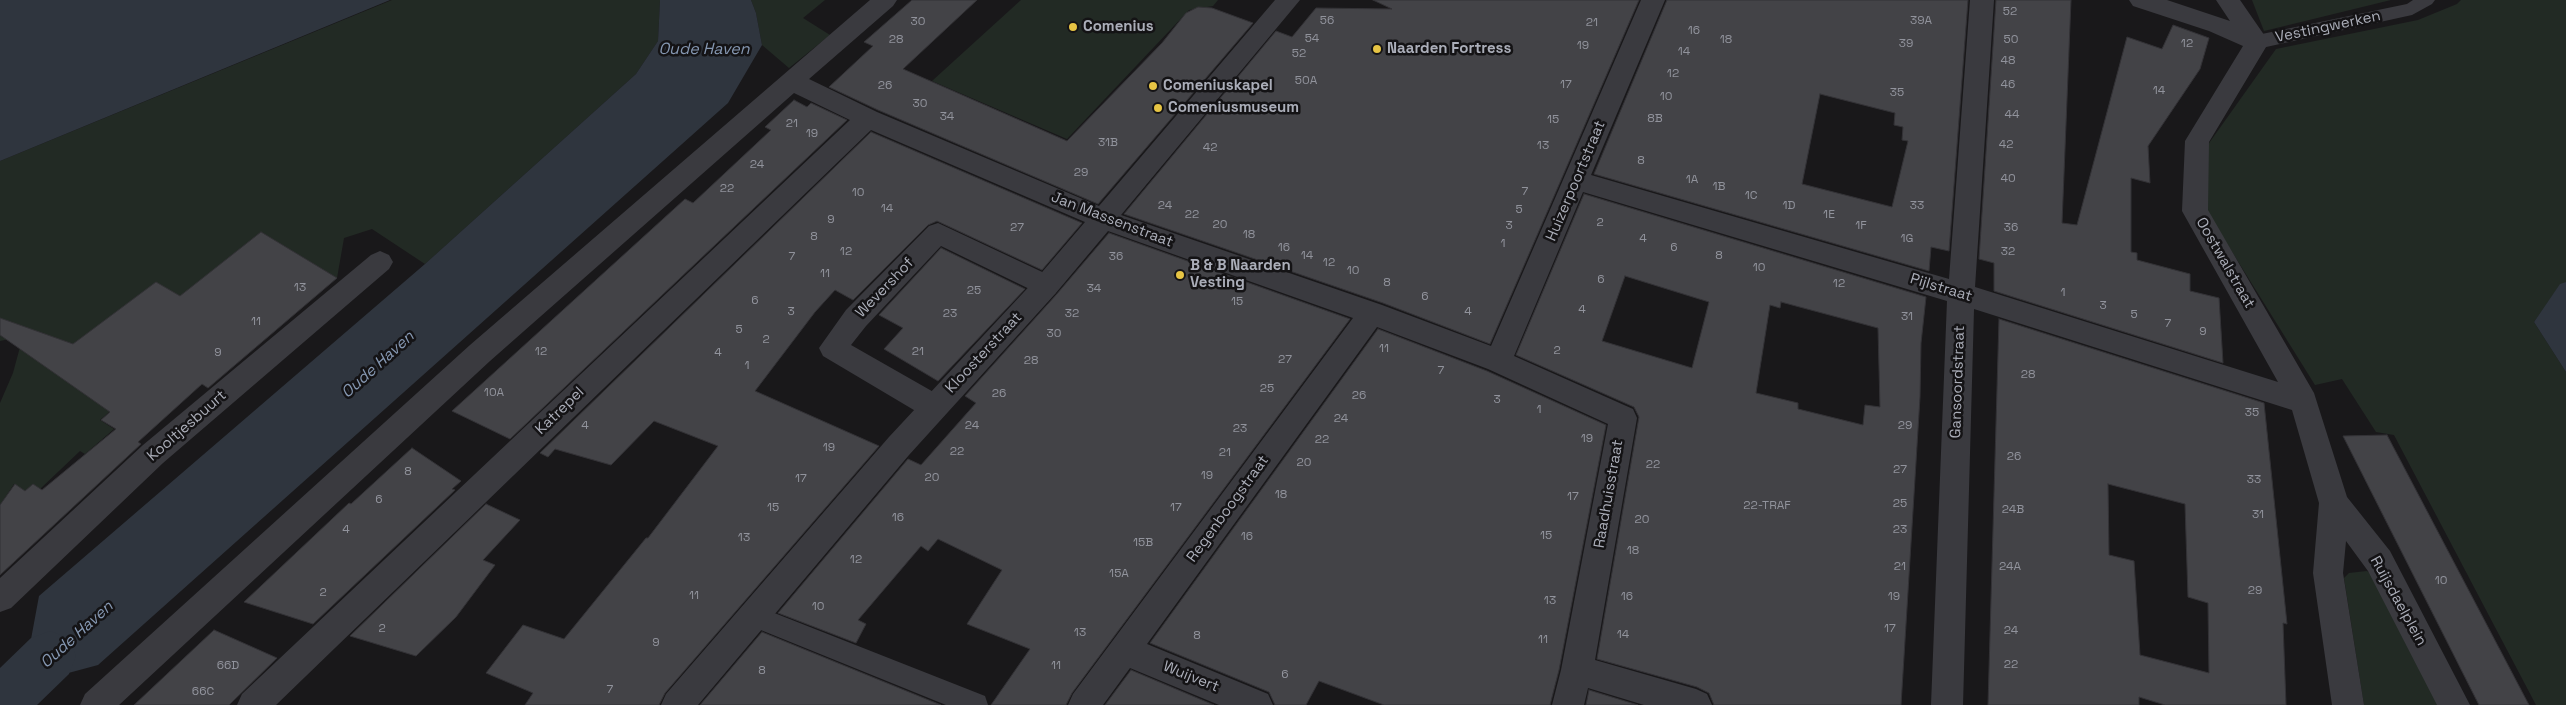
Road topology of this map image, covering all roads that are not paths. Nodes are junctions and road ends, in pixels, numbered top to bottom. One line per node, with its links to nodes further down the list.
1 (885, 0): 9 (street)
2 (1288, 0): 12 (street, Kloosterstraat)
3 (1653, 0): 11 (street, Huizerpoortstraat)
4 (1982, 0): 15 (street, Gansoordstraat)
5 (2141, 0): 8 (street)
6 (2228, 0): 8 (street)
7 (2426, 0): 8 (lane, Vestingwerken)
8 (2257, 42): 18 (street, Oostwalstraat)
9 (790, 81): 10 (street, Jan Massenstraat); 25 (street)
10 (868, 118): 12 (street, Jan Massenstraat); 26 (street, Katrepel)
11 (1576, 180): 15 (street, Pijlstraat); 17 (street, Huizerpoortstraat)
12 (1103, 219): 14 (street, Kloosterstraat); 16 (street, Jan Massenstraat)
13 (380, 262): 21 (street, Kooltjesbuurt)
14 (1046, 286): 19 (street, Kloosterstraat); 19 (street, Wevershof)
15 (1961, 294): 18 (street, Pijlstraat); 33 (street, Gansoordstraat)
16 (1372, 314): 17 (street, Jan Massenstraat); 23 (street, Regenboogstraat)
17 (1498, 361): 24 (street, Raadhuisstraat)
18 (2304, 402): 20 (street, Ruijsdaelplein)
19 (934, 407): 22 (street, Kloosterstraat)
20 (2334, 503): 34 (street, Ruijsdaelplein); 35 (street, Ruijsdaelplein)
21 (0, 598)
22 (754, 616): 27 (street, Kloosterstraat); 28 (lane)
23 (1124, 650): 29 (street, Regenboogstraat); 30 (street, Wuijvert)
24 (1577, 670): 31 (street, Raadhuisstraat); 32 (street)
25 (96, 705)
26 (252, 705)
27 (677, 705)
28 (976, 705)
29 (1084, 705)
30 (1257, 705)
31 (1568, 705)
32 (1696, 705)
33 (1947, 705)
34 (2348, 705)
35 (2454, 705)

